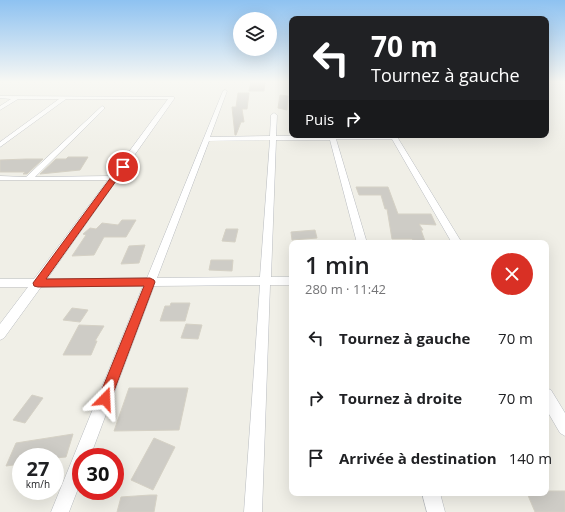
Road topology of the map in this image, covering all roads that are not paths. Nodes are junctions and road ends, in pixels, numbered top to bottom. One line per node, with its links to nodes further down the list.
1 (53, 106): 11 (street)
2 (166, 106): 13 (street)
3 (220, 106): 9 (street)
4 (102, 108): 14 (street)
5 (274, 115): 10 (street)
6 (303, 138): 10 (street)
7 (333, 138): 15 (street)
8 (395, 138): 16 (street)
9 (207, 139): 10 (street); 19 (street)
10 (273, 139): 17 (street)
11 (0, 145)
12 (0, 178): 14 (street)
13 (114, 178): 14 (street); 21 (street)
14 (28, 179)
15 (361, 240)
16 (455, 240)
17 (265, 281): 18 (street); 19 (street); 29 (street)
18 (289, 281)
19 (150, 282): 21 (street); 25 (street)
20 (0, 283): 21 (street)
21 (38, 283): 22 (street)
22 (0, 334)
23 (549, 400): 24 (street)
24 (565, 428)
25 (85, 448)
26 (72, 481): 28 (street)
27 (432, 496): 30 (street)
28 (60, 512)
29 (253, 512)
30 (436, 512)

